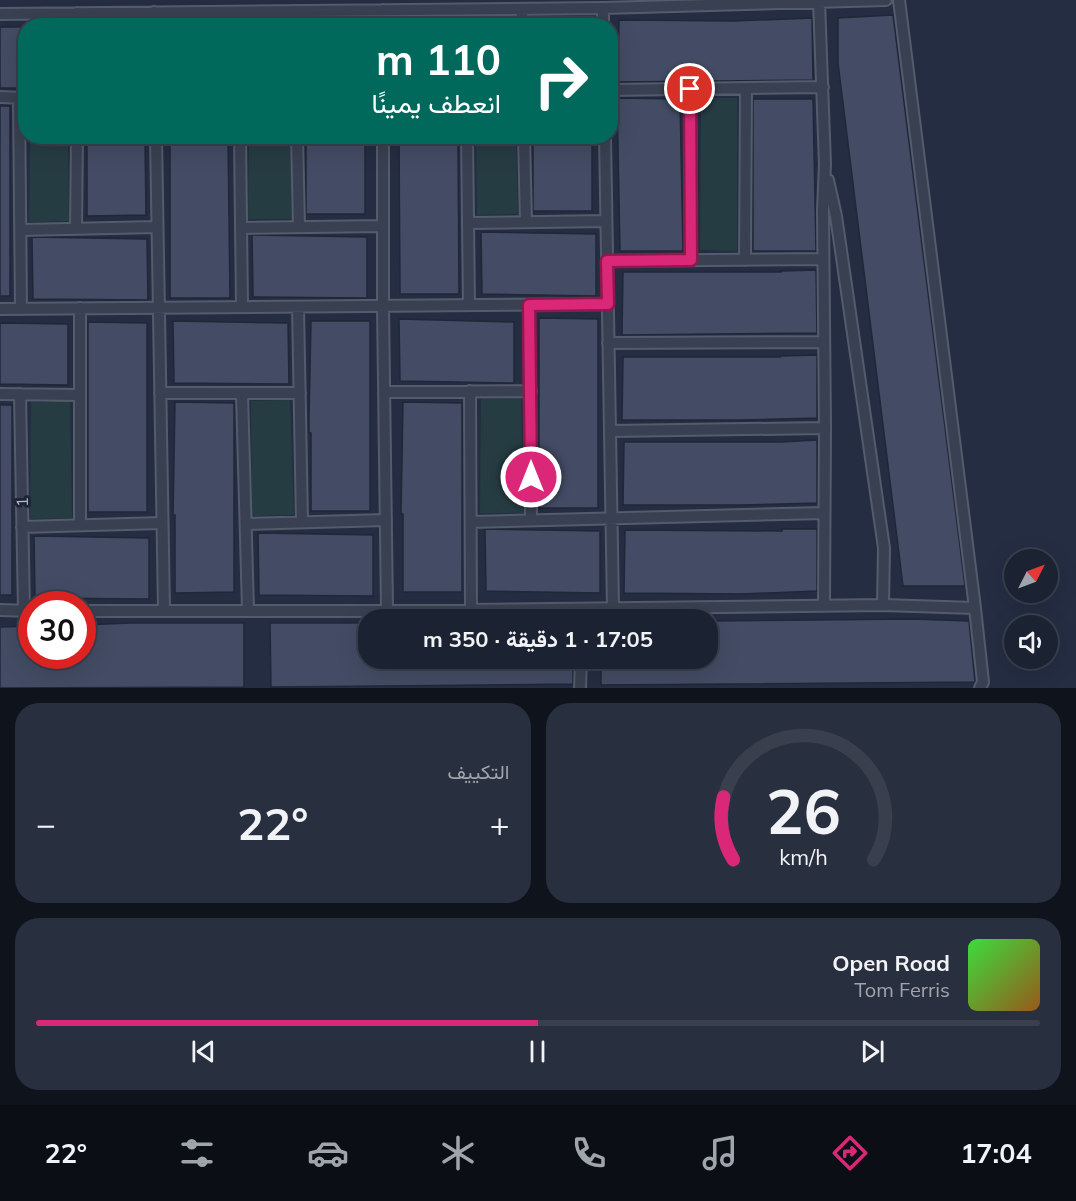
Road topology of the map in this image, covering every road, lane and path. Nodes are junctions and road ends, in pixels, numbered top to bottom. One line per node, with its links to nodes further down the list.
1 (886, 0): 3 (street)
2 (899, 0): 85 (street)
3 (819, 1): 4 (street); 19 (street)
4 (669, 3): 6 (street)
5 (231, 6): 9 (street); 10 (street)
6 (603, 8): 7 (street); 18 (street)
7 (522, 9): 8 (street); 17 (street)
8 (383, 10): 9 (street); 16 (street)
9 (296, 11): 15 (street)
10 (154, 12): 11 (street); 14 (street)
11 (77, 13): 12 (street); 13 (street)
12 (0, 14)
13 (77, 18)
14 (154, 18)
15 (296, 18)
16 (383, 18)
17 (522, 18)
18 (603, 18)
19 (823, 87): 20 (street); 34 (street)
20 (746, 88): 21 (street); 46 (street)
21 (690, 89): 22 (street); 45 (street)
22 (618, 90)
23 (0, 97): 24 (street)
24 (18, 98)
25 (22, 144): 43 (street)
26 (77, 144): 42 (street)
27 (156, 144): 40 (street)
28 (240, 144): 41 (street)
29 (297, 144): 39 (street)
30 (383, 144): 38 (street)
31 (467, 144): 37 (street)
32 (524, 144): 36 (street)
33 (605, 144): 35 (street)
34 (825, 164): 44 (street); 82 (street)
35 (606, 221): 36 (street); 47 (street)
36 (526, 222): 37 (street)
37 (468, 223): 49 (street)
38 (383, 226): 39 (street); 51 (street)
39 (298, 227): 41 (street)
40 (157, 228): 42 (street); 55 (street)
41 (241, 228): 52 (street)
42 (76, 229): 43 (street)
43 (21, 230): 57 (street)
44 (823, 259): 46 (street); 58 (street)
45 (691, 260): 46 (street); 47 (street)
46 (745, 260)
47 (607, 261): 48 (street)
48 (608, 304): 50 (street); 59 (street)
49 (469, 305): 50 (street); 51 (street)
50 (529, 305): 61 (street)
51 (383, 306): 53 (street); 62 (street)
52 (242, 307): 53 (street); 55 (street)
53 (298, 307): 66 (street)
54 (80, 308): 55 (street); 57 (street); 68 (street)
55 (158, 308): 64 (street)
56 (0, 309): 57 (street)
57 (21, 309)
58 (823, 342): 59 (street); 69 (street)
59 (608, 343): 70 (street)
60 (470, 391): 61 (street); 62 (street); 76 (street)
61 (531, 391): 74 (street)
62 (384, 392): 73 (street)
63 (0, 393): 67 (street)
64 (160, 393): 65 (street); 77 (street)
65 (242, 393): 66 (street); 78 (street)
66 (300, 393): 75 (street)
67 (20, 394): 68 (street); 80 (street, 1)
68 (79, 395): 79 (street)
69 (825, 428): 70 (street); 71 (street)
70 (610, 431): 72 (street)
71 (824, 513): 72 (street); 83 (street)
72 (611, 517): 74 (street); 84 (street)
73 (386, 520): 75 (street); 86 (street)
74 (531, 520): 76 (street)
75 (302, 522): 78 (street)
76 (471, 522): 87 (street)
77 (162, 524): 79 (street); 91 (street)
78 (246, 524): 92 (street)
79 (80, 525): 80 (street)
80 (22, 527): 81 (street, 1)
81 (27, 591)
82 (883, 604): 83 (street); 85 (street)
83 (824, 605): 84 (street)
84 (613, 608): 88 (street)
85 (975, 608): 97 (street)
86 (387, 609)
87 (471, 609)
88 (608, 609)
89 (0, 610): 94 (street)
90 (96, 610): 91 (street)
91 (164, 610): 92 (street)
92 (248, 610): 93 (street)
93 (358, 610)
94 (18, 611)
95 (581, 669): 96 (street)
96 (580, 688)
97 (980, 688)

